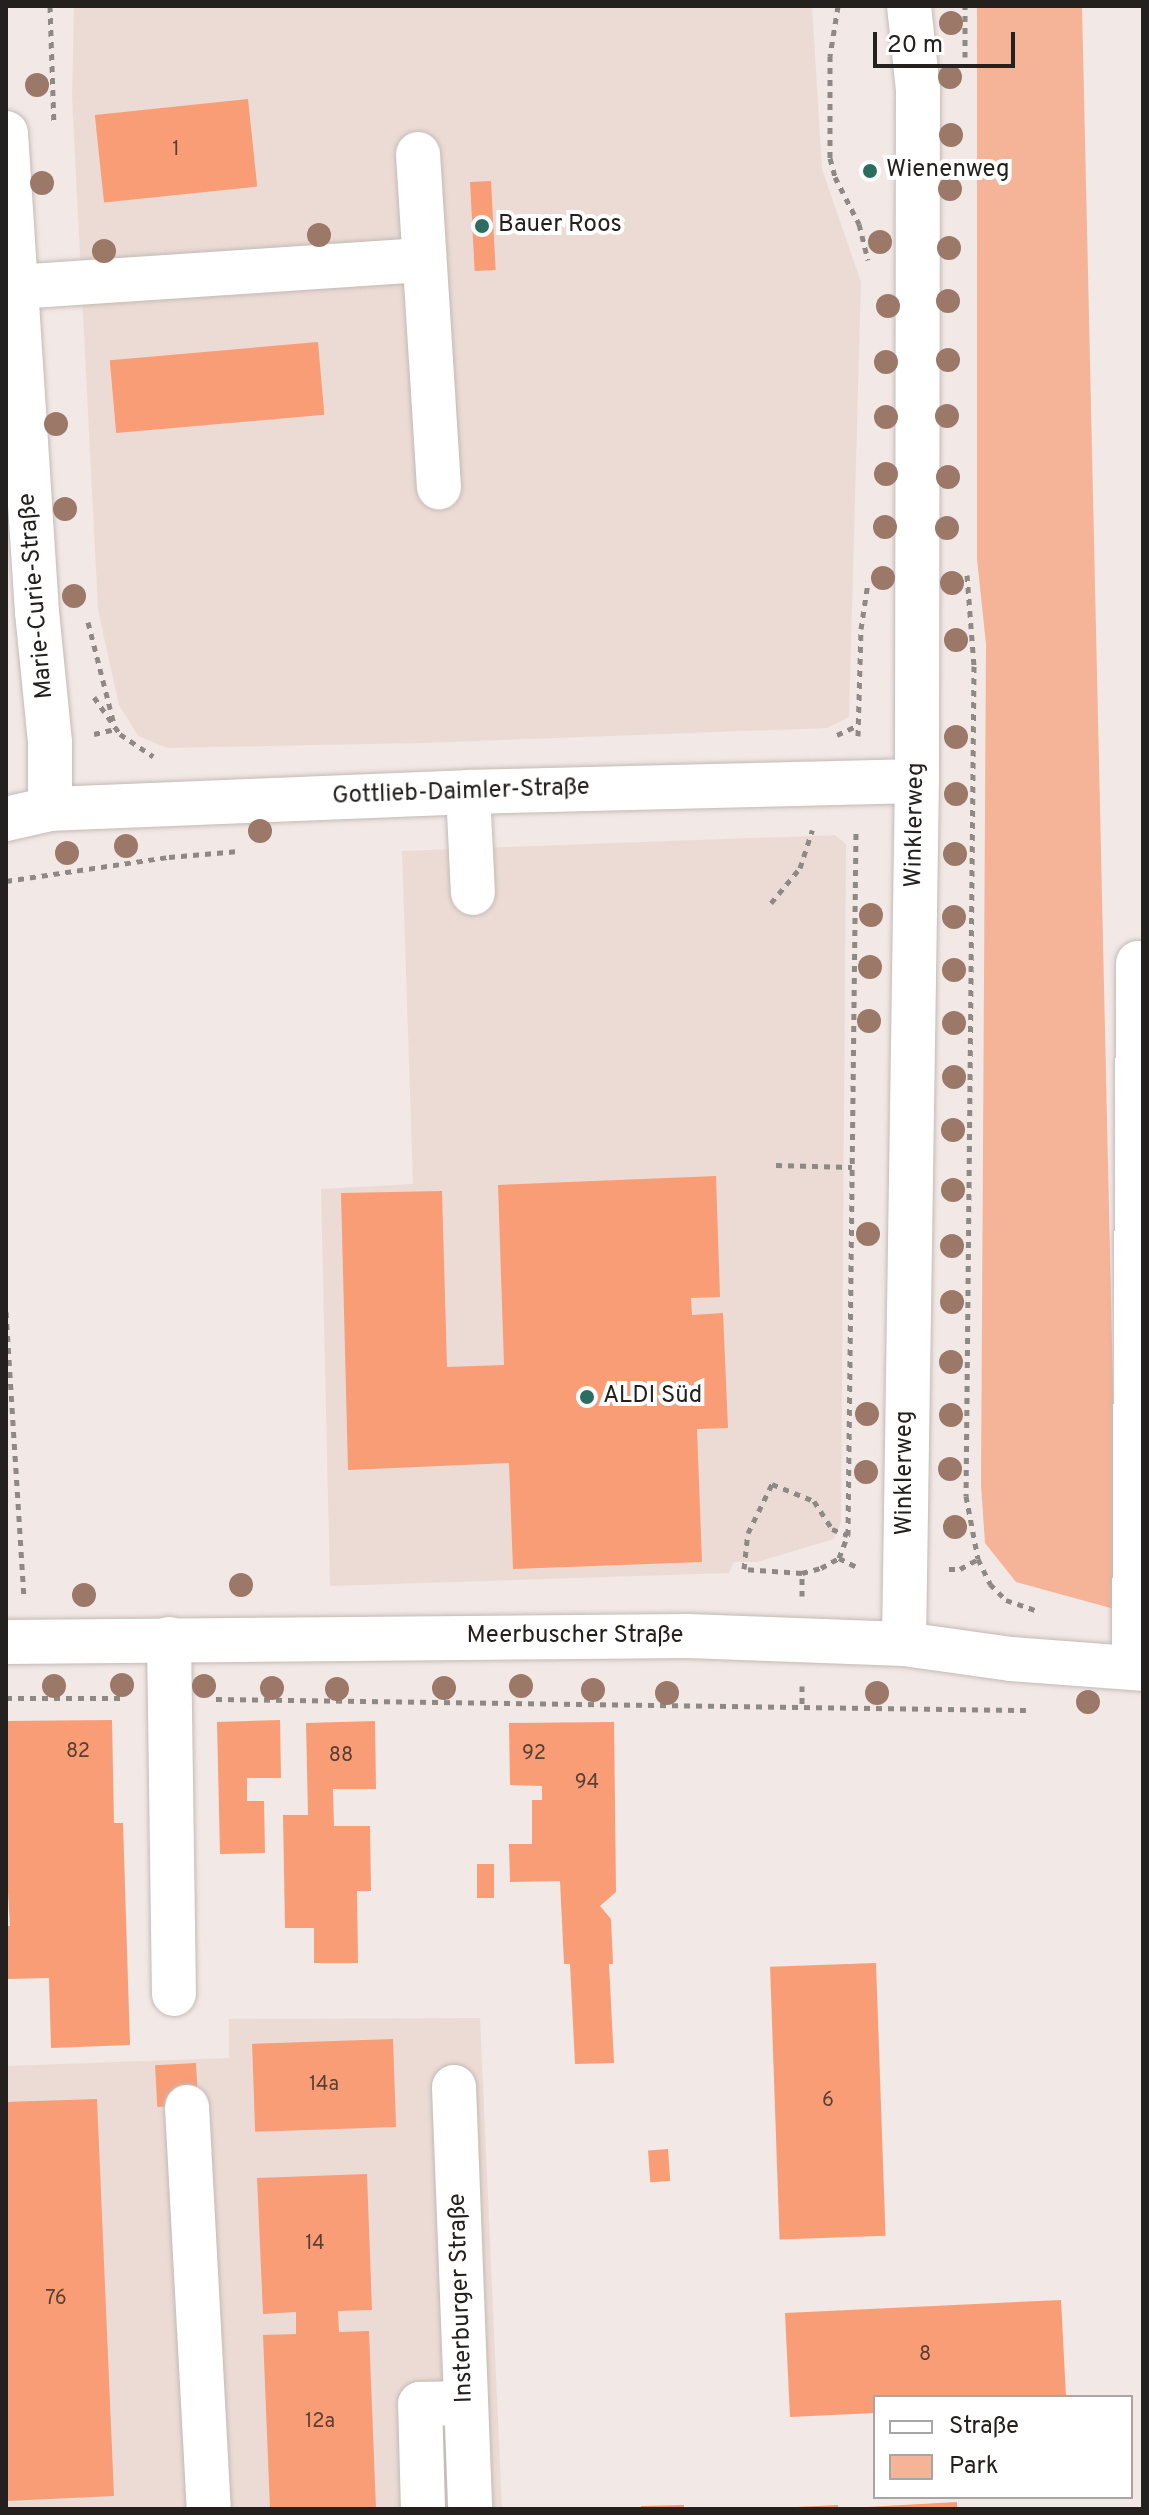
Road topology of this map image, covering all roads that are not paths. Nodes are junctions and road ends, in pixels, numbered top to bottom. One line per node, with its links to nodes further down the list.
1 (909, 6): 7 (street, Winklerweg)
2 (6, 133): 5 (street, Marie-Curie-Straße)
3 (418, 154): 4 (street)
4 (423, 260): 5 (street); 6 (street)
5 (15, 287): 9 (street, Marie-Curie-Straße)
6 (439, 487)
7 (917, 781): 8 (street, Gottlieb-Daimler-Straße); 15 (street, Winklerweg)
8 (468, 792): 9 (street, Gottlieb-Daimler-Straße); 11 (street)
9 (50, 809): 10 (street, Gottlieb-Daimler-Straße)
10 (6, 819)
11 (473, 893)
12 (1138, 963): 16 (street)
13 (169, 1639): 14 (street, Meerbuscher Straße); 15 (street, Meerbuscher Straße); 17 (street)
14 (16, 1642)
15 (904, 1644): 16 (street, Meerbuscher Straße)
16 (1138, 1668)
17 (174, 1994)
18 (454, 2087): 20 (street, Insterburger Straße)
19 (187, 2107): 21 (street)
20 (466, 2403): 22 (street); 23 (street, Insterburger Straße)
21 (209, 2509)
22 (423, 2509)
23 (470, 2509)

